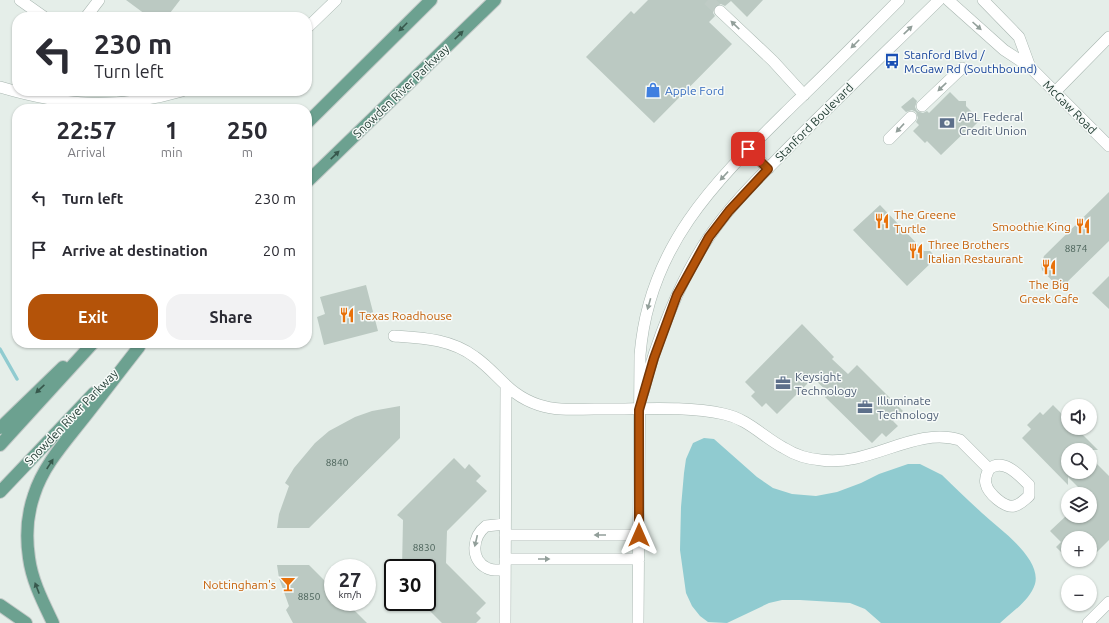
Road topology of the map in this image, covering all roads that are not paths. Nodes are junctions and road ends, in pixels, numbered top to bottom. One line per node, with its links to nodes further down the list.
1 (20, 0): 11 (street)
2 (99, 0): 12 (street)
3 (336, 0): 13 (street)
4 (431, 0): 27 (main road, one-way to 27)
5 (495, 0): 32 (main road, Snowden River Parkway, one-way to 5)
6 (899, 0): 20 (street, Stanford Boulevard, one-way to 20)
7 (939, 0): 31 (street, Stanford Boulevard, one-way to 7)
8 (948, 0): 15 (street, McGaw Road, one-way to 15)
9 (983, 0): 15 (street, McGaw Road)
10 (720, 11): 20 (street, one-way to 10)
11 (37, 12)
12 (90, 12)
13 (312, 23)
14 (1109, 37): 19 (street)
15 (1030, 67): 19 (street, McGaw Road)
16 (962, 68): 25 (street, one-way to 25)
17 (0, 87): 18 (street)
18 (12, 89)
19 (1055, 92): 29 (street, McGaw Road)
20 (804, 95): 30 (street, Stanford Boulevard)
21 (48, 96): 24 (street)
22 (162, 96): 23 (street)
23 (110, 104)
24 (110, 104)
25 (922, 106)
26 (911, 117): 28 (street, one-way to 28)
27 (312, 119)
28 (889, 139)
29 (1109, 146)
30 (748, 149): 31 (street); 39 (street, Stanford Boulevard, one-way to 39)
31 (768, 169): 39 (street, Stanford Boulevard)
32 (312, 177)
33 (394, 336): 38 (street)
34 (83, 348): 40 (main road, one-way to 40)
35 (88, 348): 41 (main road)
36 (138, 348): 43 (main road, Snowden River Parkway)
37 (139, 348): 51 (main road, one-way to 37)
38 (506, 386): 39 (street); 44 (street)
39 (639, 410): 42 (street); 45 (street, Stanford Boulevard)
40 (0, 428)
41 (0, 445)
42 (990, 469)
43 (0, 492)
44 (505, 529): 45 (street, one-way to 44); 47 (street); 47 (street, one-way to 47)
45 (639, 535): 46 (street, Stanford Boulevard)
46 (639, 559): 47 (street, one-way to 46); 53 (street, Stanford Boulevard)
47 (505, 565): 52 (street)
48 (1109, 602): 54 (street)
49 (0, 605): 50 (main road)
50 (26, 623)
51 (53, 623)
52 (505, 623)
53 (638, 623)
54 (1088, 623)

